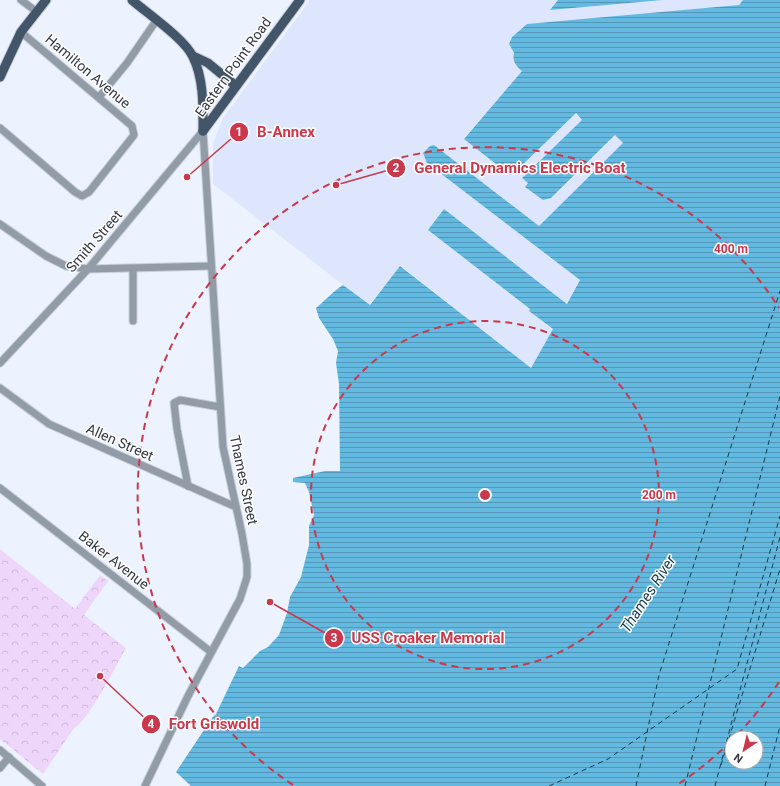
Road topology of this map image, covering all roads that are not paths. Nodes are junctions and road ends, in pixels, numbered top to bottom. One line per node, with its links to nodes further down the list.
1 (21, 0): 5 (street)
2 (46, 0): 5 (main road)
3 (132, 0): 6 (main road)
4 (300, 0): 10 (main road, Eastern Point Road)
5 (36, 12): 7 (main road)
6 (156, 21): 8 (main road); 11 (street)
7 (21, 32): 9 (main road); 11 (street, Hamilton Avenue)
8 (193, 56): 10 (main road); 13 (main road)
9 (0, 77)
10 (236, 86): 13 (main road, Eastern Point Road)
11 (99, 97): 12 (street, Hamilton Avenue)
12 (0, 128)
13 (203, 131): 15 (street, Thames Street); 17 (street, Smith Street)
14 (0, 224): 17 (street)
15 (211, 266): 16 (street); 21 (street, Thames Street)
16 (133, 269): 17 (street); 18 (street)
17 (88, 270): 19 (street, Smith Street)
18 (133, 321)
19 (0, 363)
20 (0, 388): 22 (street, Allen Street)
21 (220, 408): 22 (street); 24 (street, Thames Street)
22 (188, 486): 24 (street, Allen Street)
23 (0, 488): 25 (street, Baker Avenue)
24 (236, 507): 25 (street, Thames Street)
25 (211, 652): 30 (street, Thames Street)
26 (0, 750): 27 (street)
27 (9, 757): 28 (street); 29 (street)
28 (0, 768)
29 (42, 786)
30 (145, 786)

